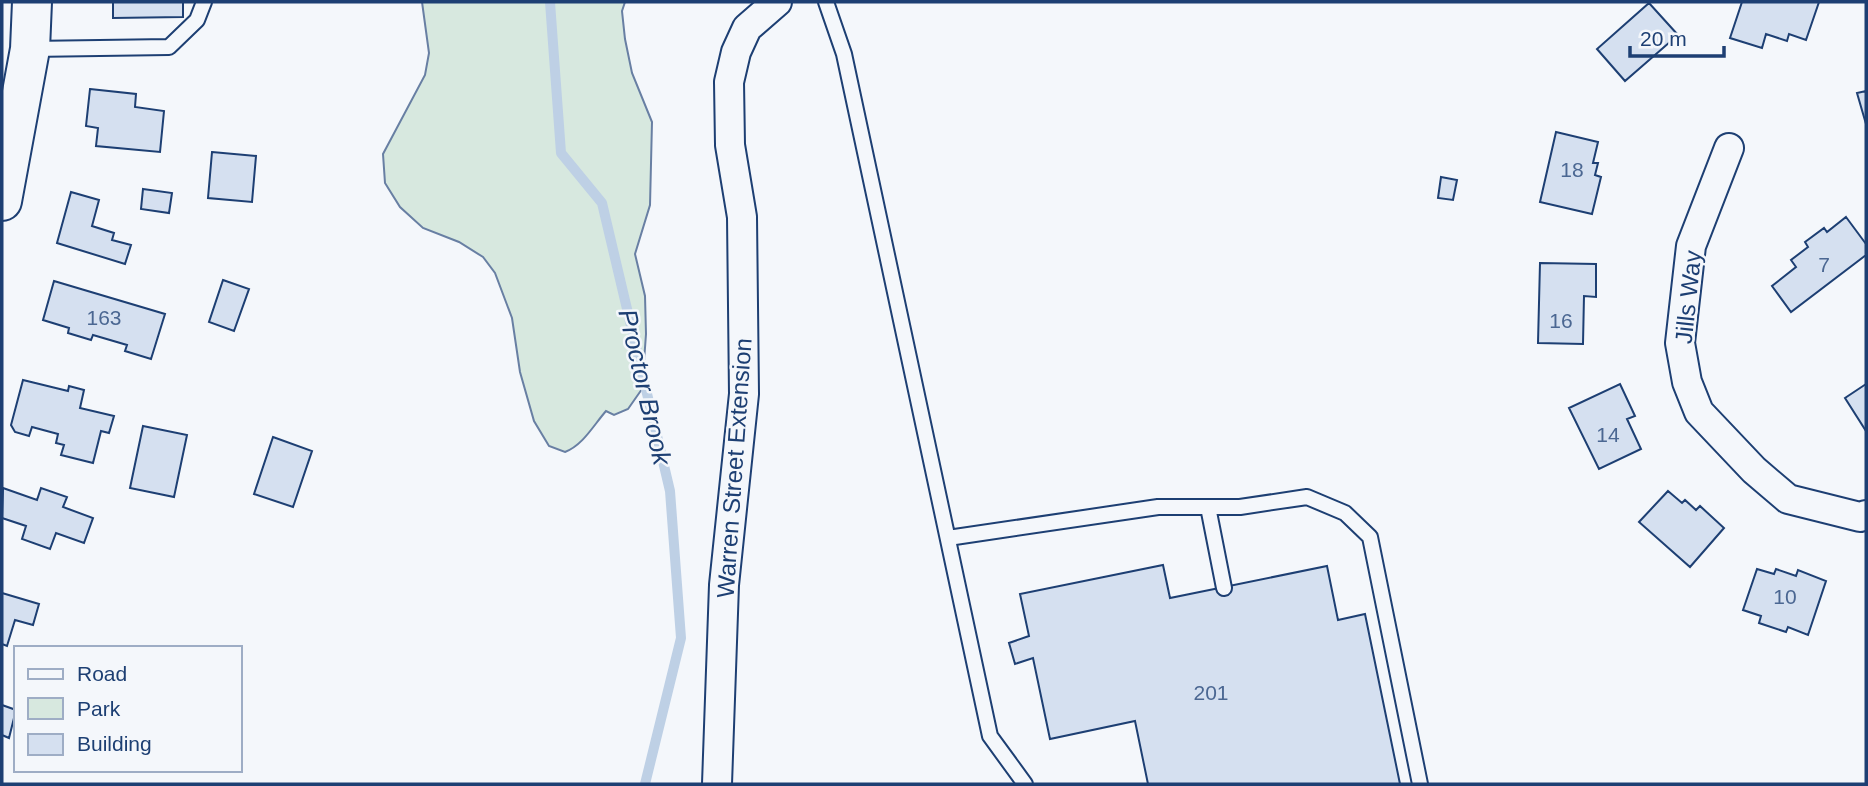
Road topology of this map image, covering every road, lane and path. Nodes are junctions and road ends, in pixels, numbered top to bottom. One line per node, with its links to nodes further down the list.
1 (32, 2): 5 (main road)
2 (204, 2): 5 (lane)
3 (777, 2): 12 (street, Warren Street Extension)
4 (826, 2): 10 (lane)
5 (30, 49): 7 (main road)
6 (1729, 148): 9 (street, Jills Way)
7 (2, 201)
8 (1208, 507): 10 (lane); 11 (lane); 14 (lane)
9 (1866, 515)
10 (948, 538): 13 (lane)
11 (1224, 588)
12 (717, 784)
13 (1025, 784)
14 (1420, 784)

